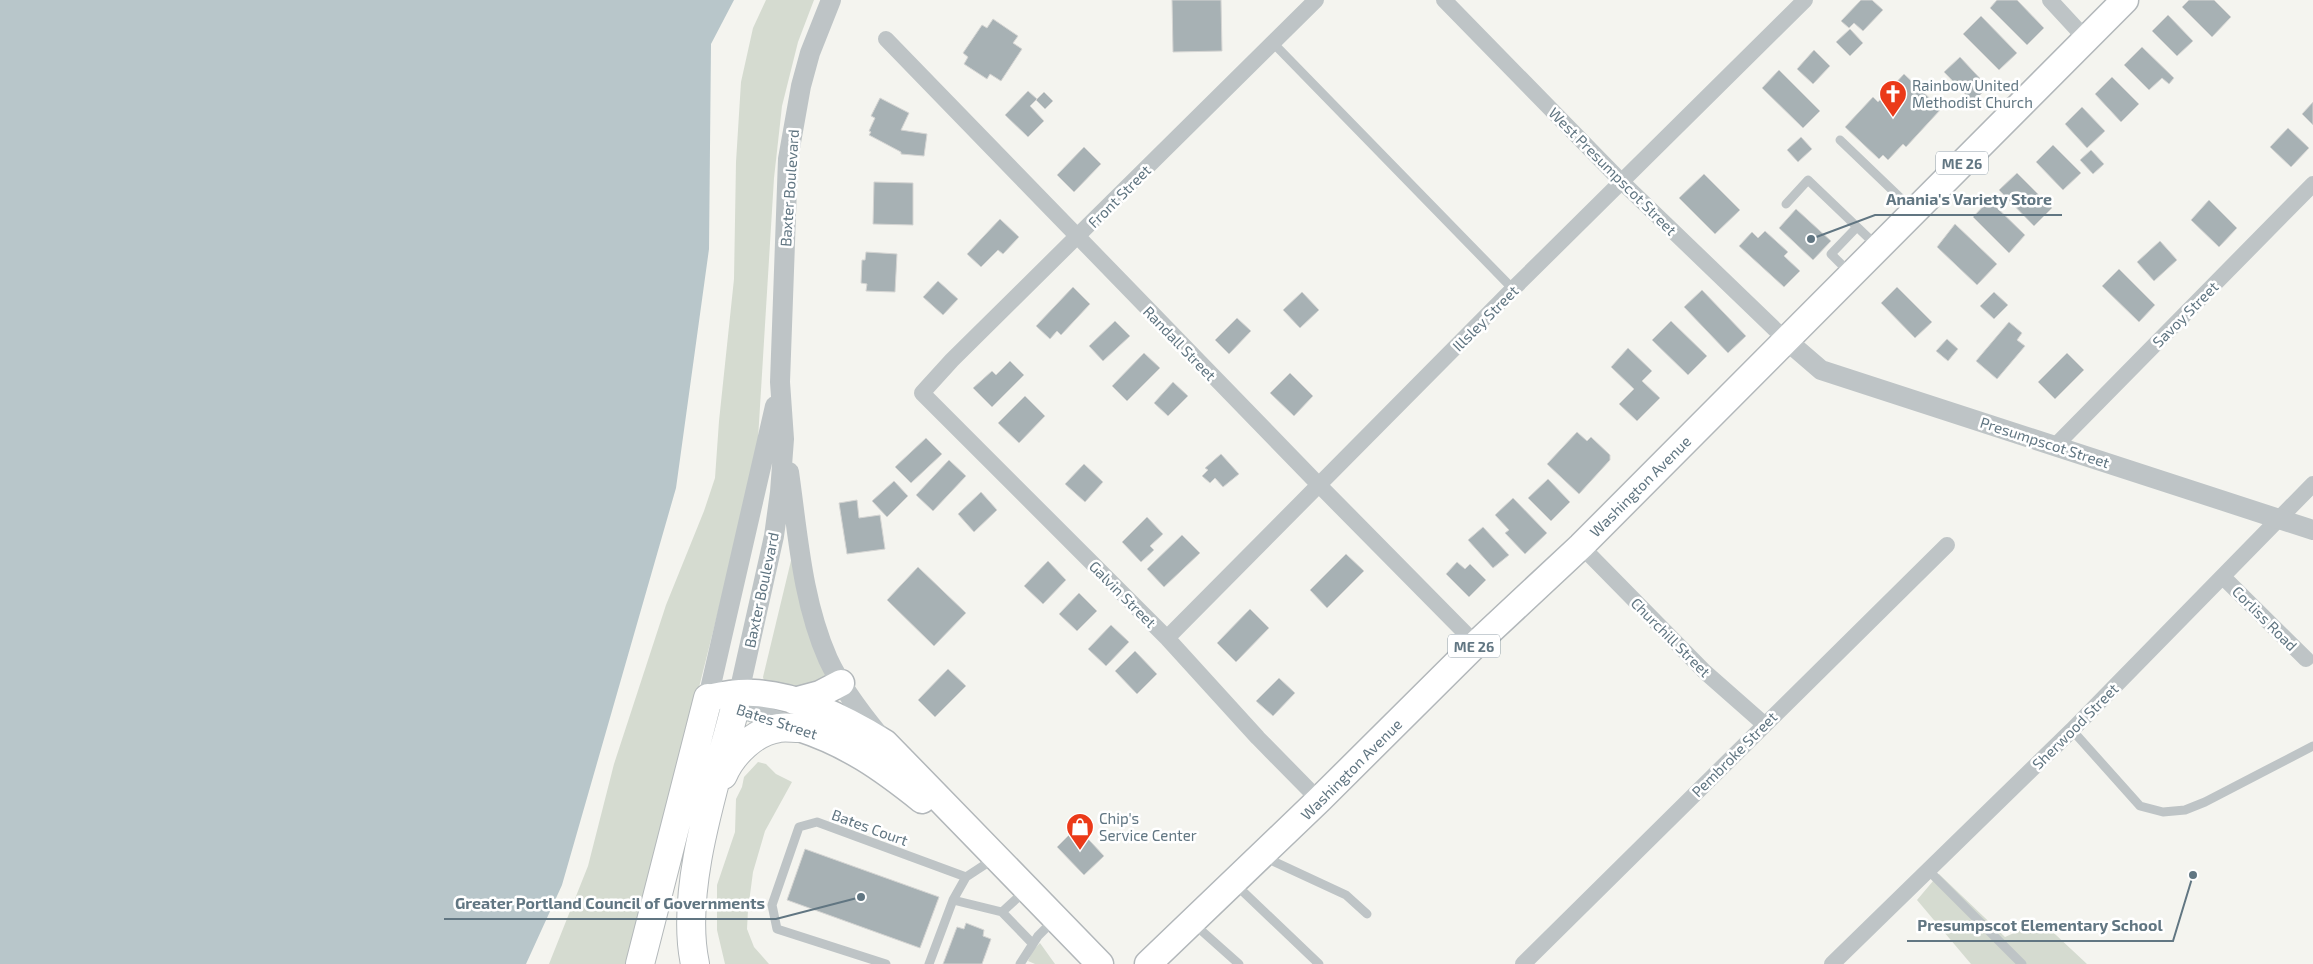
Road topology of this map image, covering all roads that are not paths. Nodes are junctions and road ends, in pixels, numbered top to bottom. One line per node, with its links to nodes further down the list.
1 (830, 0): 21 (street, Baxter Boulevard)
2 (1316, 0): 9 (street, Front Street)
3 (1444, 0): 11 (street, West Presumpscot Street)
4 (1805, 0): 11 (street, Illsley Street)
5 (2050, 0): 7 (street)
6 (2125, 0): 7 (main road, Washington Avenue / ME 26)
7 (2086, 39): 14 (main road, Washington Avenue / ME 26)
8 (886, 40): 16 (street, Randall Street)
9 (1273, 43): 16 (street, Front Street); 19 (lane)
10 (1840, 140): 14 (lane)
11 (1622, 182): 19 (street, Illsley Street); 20 (street, West Presumpscot Street)
12 (2313, 184): 24 (street, Savoy Street)
13 (1786, 204): 15 (lane)
14 (1914, 210): 17 (main road, Washington Avenue / ME 26)
15 (1857, 227): 17 (lane); 18 (lane)
16 (1078, 237): 22 (street, Front Street); 26 (street, Randall Street)
17 (1877, 246): 18 (main road, Washington Avenue / ME 26)
18 (1851, 273): 20 (main road, Washington Avenue / ME 26)
19 (1513, 289): 26 (street, Illsley Street)
20 (1785, 339): 24 (street, Presumpscot Street); 30 (main road, Washington Avenue / ME 26)
21 (780, 382): 23 (street, Baxter Boulevard); 36 (street, Baxter Boulevard)
22 (922, 393): 32 (street, Galvin Street)
23 (784, 439): 35 (street, Bates Street); 37 (street, Baxter Boulevard)
24 (2056, 445): 27 (street, Presumpscot Street)
25 (2313, 484): 27 (street, Sherwood Street)
26 (1318, 485): 32 (street, Illsley Street); 33 (street, Randall Street)
27 (2279, 518): 28 (street, Presumpscot Street); 31 (street, Sherwood Street)
28 (2313, 530)
29 (1946, 545): 39 (street, Pembroke Street)
30 (1581, 546): 33 (main road, Washington Avenue / ME 26); 39 (street, Churchill Street)
31 (2223, 577): 34 (street, Corliss Road); 41 (street, Sherwood Street)
32 (1167, 638): 44 (street, Galvin Street)
33 (1476, 644): 44 (main road, Washington Avenue / ME 26)
34 (2306, 659)
35 (841, 683): 38 (main road); 42 (street, Bates Street)
36 (708, 698): 37 (main road, Bates Street); 58 (highway)
37 (737, 700): 38 (main road, Bates Street); 40 (street, Bates Street); 45 (highway)
38 (794, 701): 42 (main road, Bates Street)
39 (1764, 724): 67 (street, Pembroke Street)
40 (799, 728): 45 (highway); 47 (main road, Bates Street)
41 (2072, 730): 43 (lane); 48 (street, Sherwood Street)
42 (885, 743): 47 (main road, Bates Street)
43 (2313, 746)
44 (1319, 800): 46 (main road, Washington Avenue / ME 26)
45 (706, 818): 59 (highway)
46 (1261, 856): 50 (main road, Washington Avenue / ME 26); 54 (lane)
47 (995, 858): 49 (lane); 51 (main road, Bates Street)
48 (1928, 870): 68 (street, Sherwood Street); 69 (lane)
49 (966, 877): 52 (lane); 60 (lane, Bates Court)
50 (1234, 883): 56 (main road, Washington Avenue / ME 26); 66 (lane)
51 (1027, 890): 53 (lane); 55 (main road, Bates Street)
52 (953, 900): 53 (lane); 61 (lane)
53 (1002, 912): 57 (lane)
54 (1367, 914)
55 (1055, 919): 57 (lane); 63 (main road, Bates Street)
56 (1192, 922): 64 (main road, Washington Avenue / ME 26); 65 (lane)
57 (1032, 943): 62 (lane)
58 (640, 964)
59 (695, 964)
60 (886, 964)
61 (929, 964)
62 (1020, 964)
63 (1100, 964)
64 (1148, 964)
65 (1239, 964)
66 (1319, 964)
67 (1523, 964)
68 (1832, 964)
69 (2022, 964)

